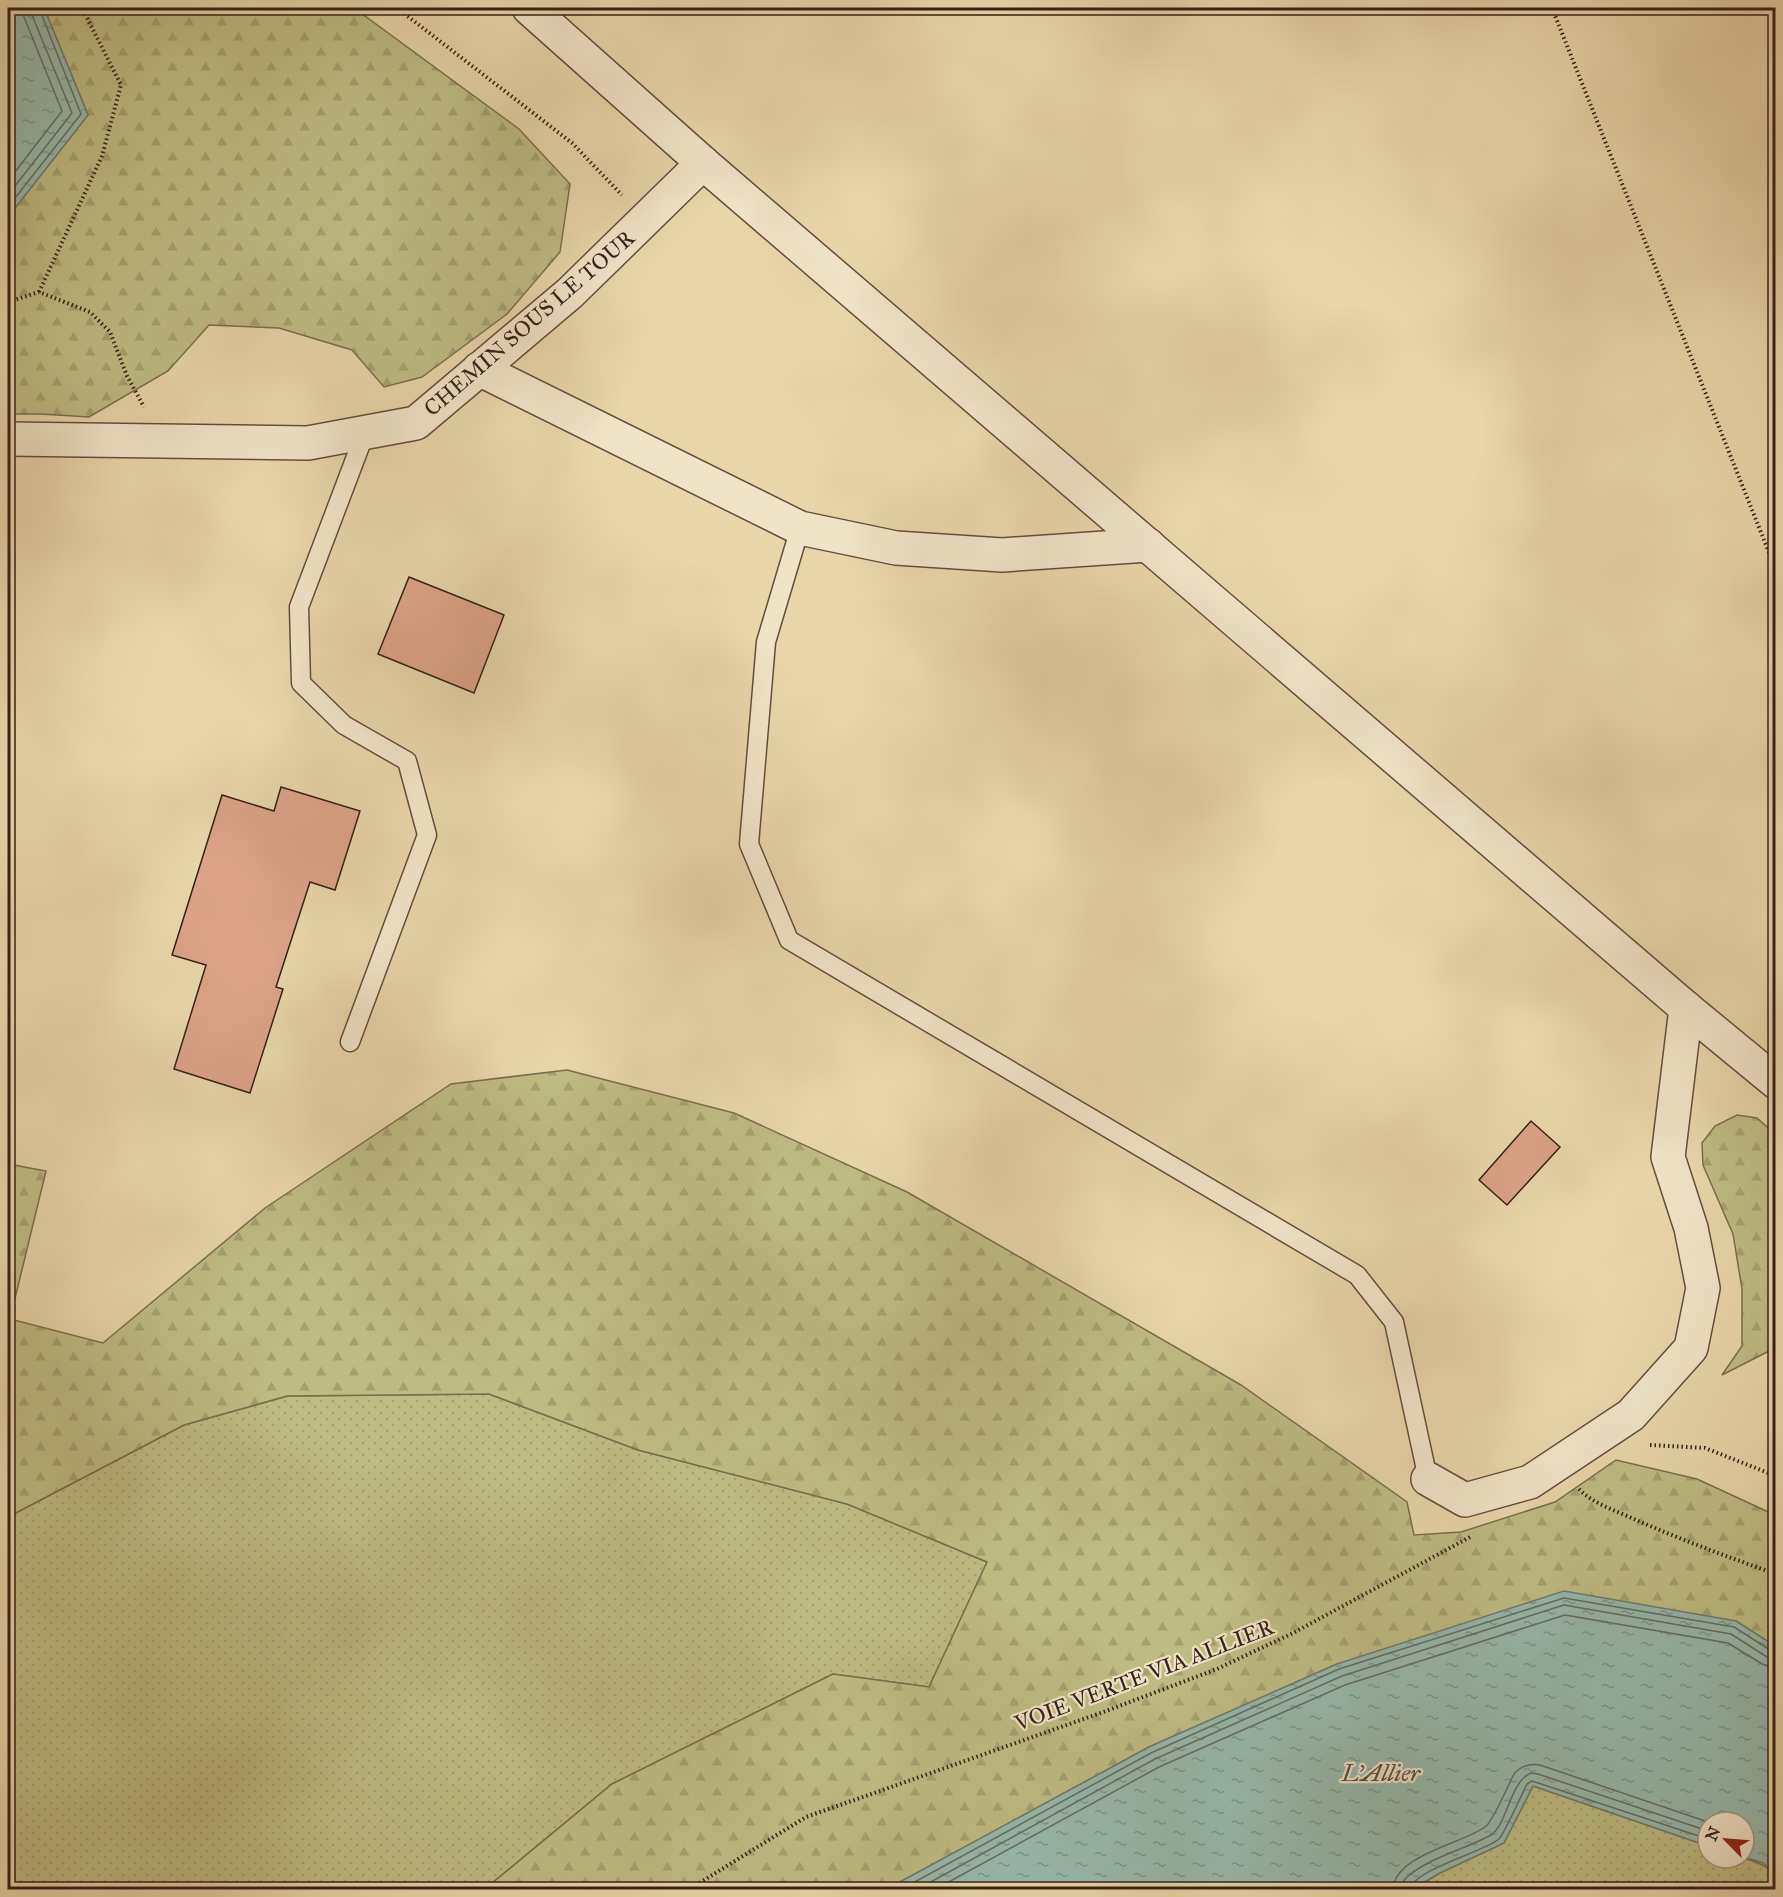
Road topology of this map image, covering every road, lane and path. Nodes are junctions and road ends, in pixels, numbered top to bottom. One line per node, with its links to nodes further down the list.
1 (81, 8): 7 (path)
2 (397, 8): 6 (path)
3 (529, 8): 5 (street)
4 (1552, 8): 15 (path)
5 (703, 164): 6 (street, CHEMIN SOUS LE TOUR); 14 (street)
6 (645, 220): 9 (street, CHEMIN SOUS LE TOUR)
7 (39, 292): 8 (path); 12 (path)
8 (8, 302)
9 (479, 369): 10 (street, CHEMIN SOUS LE TOUR); 13 (street)
10 (365, 433): 12 (street, CHEMIN SOUS LE TOUR); 17 (lane)
11 (8, 439): 12 (street, CHEMIN SOUS LE TOUR)
12 (163, 441)
13 (800, 528): 14 (street); 21 (lane)
14 (1148, 545): 16 (street)
15 (1776, 570)
16 (1686, 1008): 18 (street); 21 (street)
17 (350, 1042)
18 (1776, 1082)
19 (1641, 1445): 20 (path)
20 (1776, 1476)
21 (1428, 1479)
22 (1573, 1482): 24 (path)
23 (1482, 1530): 25 (path, VOIE VERTE VIA ALLIER)
24 (1776, 1574)
25 (688, 1890)

